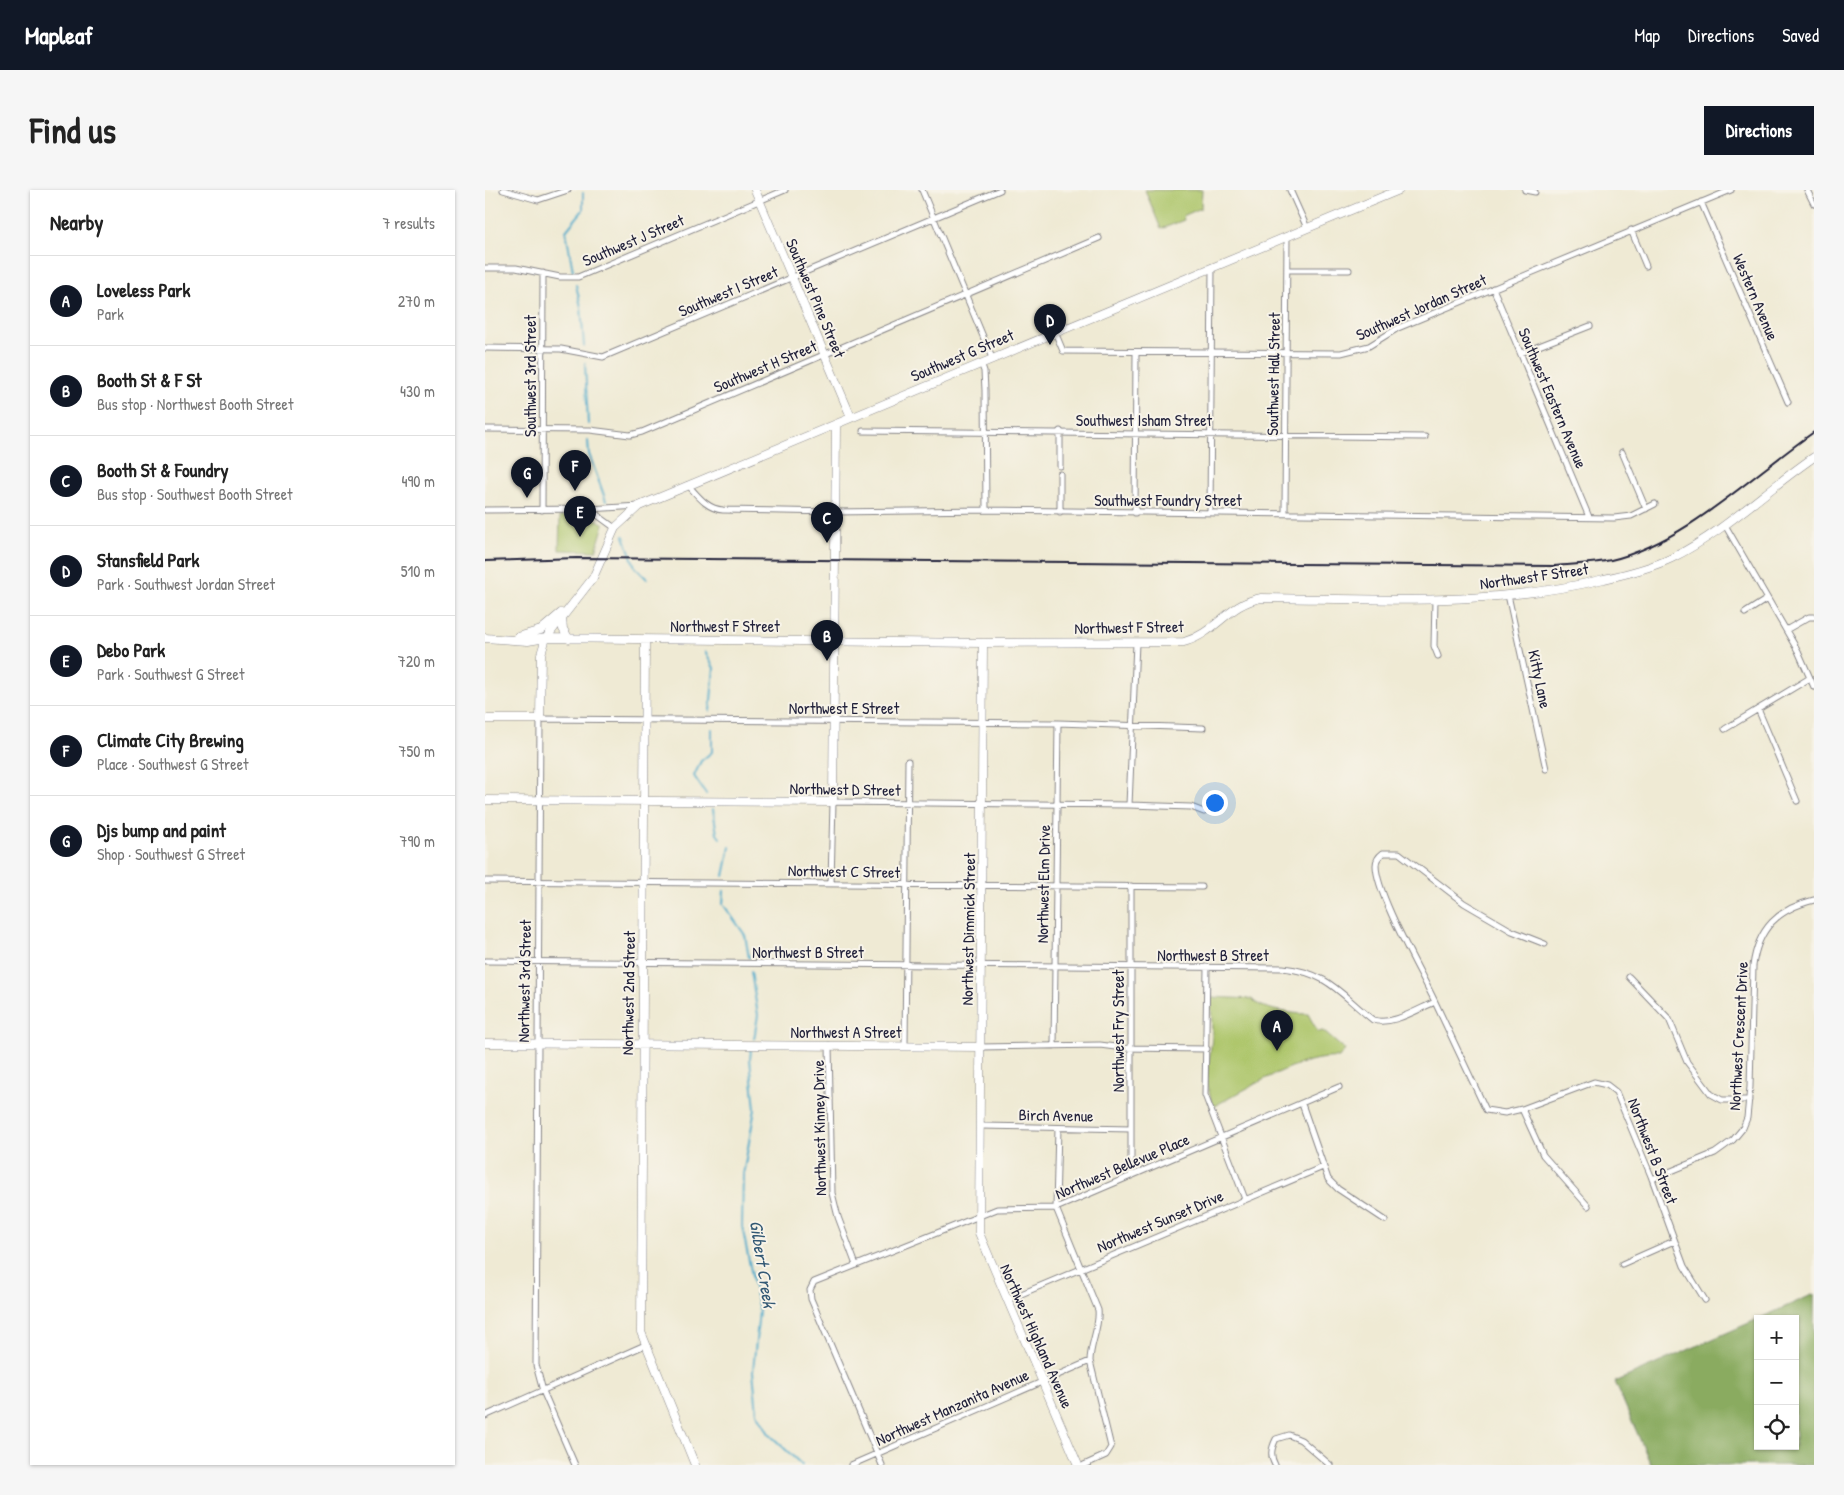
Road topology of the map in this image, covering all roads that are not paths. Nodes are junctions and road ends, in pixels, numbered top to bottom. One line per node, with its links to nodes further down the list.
1 (503, 190): 2 (street)
2 (568, 190)
3 (755, 190): 13 (street, Southwest Pine Street)
4 (785, 190): 13 (street, Southwest J Street)
5 (922, 190): 16 (street)
6 (1000, 190): 16 (street, Southwest I Street)
7 (1290, 190): 17 (street)
8 (1399, 190): 17 (street, Southwest G Street)
9 (1525, 190): 12 (street)
10 (1731, 190): 14 (street, Southwest Jordan Street)
11 (1807, 190): 15 (street)
12 (1535, 192)
13 (760, 201): 26 (street, Southwest J Street); 27 (street, Southwest Pine Street)
14 (1701, 202): 18 (street, Southwest Jordan Street); 41 (street, Western Avenue)
15 (1814, 204)
16 (933, 218): 27 (street, Southwest I Street); 29 (street)
17 (1307, 228): 19 (street, Southwest G Street)
18 (1631, 230): 21 (street); 28 (street, Southwest Jordan Street)
19 (1287, 236): 22 (street, Southwest G Street); 24 (street, Southwest Hall Street)
20 (1099, 238): 29 (street, Southwest H Street)
21 (1646, 266)
22 (1212, 267): 31 (street, Southwest G Street); 35 (street)
23 (485, 268): 26 (street, Southwest J Street)
24 (1287, 270): 25 (street); 36 (street, Southwest Hall Street)
25 (1349, 270)
26 (543, 273): 33 (street, Southwest 3rd Street)
27 (793, 278): 33 (street, Southwest I Street); 38 (street, Southwest Pine Street)
28 (1493, 288): 36 (street, Southwest Jordan Street); 37 (street, Southwest Eastern Avenue)
29 (966, 295): 38 (street, Southwest H Street); 39 (street)
30 (1590, 326): 37 (street)
31 (1055, 332): 34 (street, Southwest Jordan Street); 39 (street, Southwest G Street)
32 (485, 348): 33 (street, Southwest I Street)
33 (543, 348): 45 (street, Southwest 3rd Street)
34 (1136, 352): 35 (street, Southwest Jordan Street); 49 (street)
35 (1211, 352): 36 (street, Southwest Jordan Street); 50 (street)
36 (1286, 353): 51 (street, Southwest Hall Street)
37 (1521, 353): 70 (street, Southwest Eastern Avenue)
38 (825, 354): 42 (street, Southwest Pine Street); 45 (street, Southwest H Street)
39 (992, 358): 40 (street, Southwest G Street)
40 (981, 362): 42 (street, Southwest G Street); 47 (street)
41 (1788, 402)
42 (851, 417): 43 (street, Southwest G Street)
43 (836, 424): 57 (street, Southwest G Street); 65 (street)
44 (485, 429): 45 (street, Southwest H Street)
45 (543, 430): 63 (street, Southwest 3rd Street)
46 (863, 431): 47 (street, Southwest Isham Street)
47 (986, 431): 48 (street, Southwest Isham Street); 64 (street)
48 (1060, 431): 49 (street, Southwest Isham Street); 55 (street)
49 (1136, 432): 50 (street, Southwest Isham Street); 67 (street)
50 (1210, 433): 51 (street, Southwest Isham Street); 68 (street)
51 (1285, 434): 52 (street, Southwest Isham Street); 69 (street, Southwest Hall Street)
52 (1425, 436)
53 (1622, 452): 61 (street)
54 (1814, 457): 71 (street, Northwest F Street)
55 (1060, 466)
56 (1060, 474): 66 (street)
57 (688, 486): 59 (street, Southwest G Street); 65 (street, Southwest Foundry Street)
58 (1655, 504): 61 (street, Southwest Foundry Street)
59 (639, 506): 60 (street, Southwest G Street); 72 (street, Northwest 3rd Street)
60 (589, 509): 63 (street, Southwest G Street); 72 (street)
61 (1646, 509): 70 (street, Southwest Foundry Street)
62 (485, 510): 63 (street, Southwest G Street)
63 (542, 510)
64 (986, 510): 65 (street, Southwest Foundry Street); 66 (street, Southwest Foundry Street)
65 (835, 512): 87 (street)
66 (1060, 512): 67 (street, Southwest Foundry Street)
67 (1135, 512): 68 (street, Southwest Foundry Street)
68 (1210, 512): 69 (street, Southwest Foundry Street)
69 (1285, 513): 70 (street, Southwest Foundry Street)
70 (1589, 517)
71 (1725, 525): 74 (street, Northwest F Street); 76 (street)
72 (615, 528): 73 (street, Northwest 3rd Street)
73 (587, 587): 79 (street, Northwest 3rd Street); 82 (street, Northwest 3rd Street)
74 (1508, 595): 75 (street, Northwest F Street); 105 (street, Kitty Lane)
75 (1435, 599): 89 (street, Northwest F Street); 91 (street)
76 (1767, 600): 77 (street); 80 (street)
77 (1745, 612)
78 (1814, 617): 80 (street)
79 (562, 618): 83 (street, Northwest 3rd Street); 84 (street)
80 (1786, 630): 92 (street)
81 (485, 638): 82 (street, Northwest F Street)
82 (508, 638): 85 (street, Northwest F Street)
83 (546, 638): 84 (street, Northwest F Street); 85 (street, Northwest F Street); 90 (street, Northwest 3rd Street)
84 (569, 639): 86 (street, Northwest F Street)
85 (532, 640): 90 (street)
86 (645, 640): 87 (street, Northwest F Street); 97 (street, Northwest 2nd Street)
87 (834, 640): 88 (street, Northwest F Street); 98 (street)
88 (983, 643): 89 (street, Northwest F Street); 99 (street, Northwest Dimmick Street)
89 (1135, 643): 101 (street)
90 (541, 654): 96 (street, Northwest 3rd Street)
91 (1438, 656)
92 (1810, 678): 93 (street); 94 (street)
93 (1814, 688)
94 (1758, 708): 103 (street); 109 (street)
95 (485, 719): 96 (street, Northwest E Street)
96 (540, 719): 97 (street, Northwest E Street); 107 (street, Northwest 3rd Street)
97 (644, 720): 98 (street, Northwest E Street); 108 (street, Northwest 2nd Street)
98 (833, 722): 99 (street, Northwest E Street); 110 (street)
99 (983, 723): 100 (street, Northwest E Street); 112 (street, Northwest Dimmick Street)
100 (1058, 723): 101 (street, Northwest E Street); 113 (street, Northwest Elm Drive)
101 (1132, 727): 102 (street, Northwest E Street); 114 (street)
102 (1203, 728)
103 (1725, 728)
104 (908, 761): 111 (street)
105 (1547, 769)
106 (485, 800): 107 (street, Northwest D Street)
107 (541, 800): 108 (street, Northwest D Street); 117 (street, Northwest 3rd Street)
108 (643, 801): 110 (street, Northwest D Street); 118 (street, Northwest 2nd Street)
109 (1797, 801)
110 (833, 802): 111 (street, Northwest D Street); 119 (street)
111 (908, 804): 112 (street, Northwest D Street); 120 (street)
112 (983, 804): 113 (street, Northwest D Street); 121 (street, Northwest Dimmick Street)
113 (1057, 805): 114 (street, Northwest D Street); 122 (street, Northwest Elm Drive)
114 (1129, 805): 115 (street, Northwest D Street)
115 (1204, 812)
116 (485, 881): 117 (street, Northwest C Street)
117 (539, 881): 118 (street, Northwest C Street); 128 (street, Northwest 3rd Street)
118 (643, 882): 119 (street, Northwest C Street); 129 (street, Northwest 2nd Street)
119 (831, 884): 120 (street, Northwest C Street)
120 (907, 884): 121 (street, Northwest C Street); 130 (street)
121 (982, 884): 122 (street, Northwest C Street); 131 (street, Northwest Dimmick Street)
122 (1056, 885): 123 (street, Northwest C Street); 132 (street, Northwest Elm Drive)
123 (1131, 886): 124 (street, Northwest C Street); 133 (street, Northwest Fry Street)
124 (1202, 886)
125 (1814, 900): 147 (street, Northwest Crescent Drive)
126 (1545, 944): 136 (street)
127 (485, 961): 128 (street, Northwest B Street)
128 (539, 962): 129 (street, Northwest B Street); 138 (street, Northwest 3rd Street)
129 (642, 963): 130 (street, Northwest B Street); 139 (street, Northwest 2nd Street)
130 (906, 965): 131 (street, Northwest B Street); 141 (street)
131 (981, 966): 132 (street, Northwest B Street); 142 (street, Northwest Dimmick Street)
132 (1055, 966): 133 (street, Northwest B Street); 143 (street, Northwest Elm Drive)
133 (1131, 967): 134 (street, Northwest B Street); 144 (street, Northwest Fry Street)
134 (1207, 967): 136 (street, Northwest B Street); 145 (street)
135 (1629, 977): 147 (street)
136 (1435, 1002): 149 (street, Northwest B Street)
137 (485, 1043): 138 (street, Northwest A Street)
138 (537, 1043): 139 (street, Northwest A Street); 171 (street, Northwest 3rd Street)
139 (641, 1044): 140 (street, Northwest A Street); 168 (street, Northwest 2nd Street)
140 (829, 1045): 141 (street, Northwest A Street); 164 (street, Northwest Kinney Drive)
141 (905, 1046): 142 (street, Northwest A Street)
142 (981, 1046): 143 (street, Northwest A Street); 150 (street, Northwest Dimmick Street)
143 (1054, 1046): 144 (street, Northwest A Street)
144 (1131, 1048): 145 (street, Northwest A Street); 152 (street, Northwest Fry Street)
145 (1207, 1049): 153 (street)
146 (1339, 1087): 148 (street, Northwest Bellevue Place)
147 (1749, 1100): 156 (street, Northwest Crescent Drive)
148 (1301, 1104): 153 (street, Northwest Bellevue Place); 154 (street)
149 (1522, 1109): 156 (street, Northwest B Street); 158 (street)
150 (981, 1126): 151 (street, Birch Avenue); 160 (street, Northwest Dimmick Street)
151 (1058, 1128): 152 (street, Birch Avenue); 159 (street)
152 (1131, 1129): 155 (street, Northwest Fry Street)
153 (1220, 1138): 155 (street, Northwest Bellevue Place); 157 (street)
154 (1323, 1166): 157 (street, Northwest Sunset Drive); 161 (street)
155 (1131, 1176): 159 (street, Northwest Bellevue Place)
156 (1652, 1179): 162 (street, Northwest B Street)
157 (1245, 1199): 165 (street, Northwest Sunset Drive)
158 (1588, 1206)
159 (1056, 1208): 160 (street, Northwest Bellevue Place); 165 (street)
160 (980, 1216): 164 (street, Northwest Bellevue Place); 166 (street, Northwest Highland Avenue)
161 (1385, 1220)
162 (1674, 1241): 163 (street); 167 (street, Northwest B Street)
163 (1622, 1264)
164 (856, 1265): 173 (street, Northwest Bellevue Place)
165 (1081, 1268): 166 (street, Northwest Sunset Drive); 169 (street)
166 (1007, 1300): 170 (street, Northwest Highland Avenue)
167 (1705, 1300)
168 (645, 1346): 171 (street); 175 (street, Northwest 2nd Street)
169 (1090, 1361): 170 (street, Northwest Manzanita Avenue); 179 (street)
170 (1042, 1381): 173 (street, Northwest Manzanita Avenue); 178 (street, Northwest Highland Avenue)
171 (543, 1391): 172 (street); 174 (street, Northwest 3rd Street)
172 (485, 1416)
173 (877, 1453): 176 (street, Northwest Manzanita Avenue); 177 (street)
174 (575, 1465)
175 (695, 1465)
176 (851, 1465)
177 (882, 1465)
178 (1079, 1465)
179 (1084, 1465)
180 (1275, 1465): 181 (street)
181 (1330, 1465)

